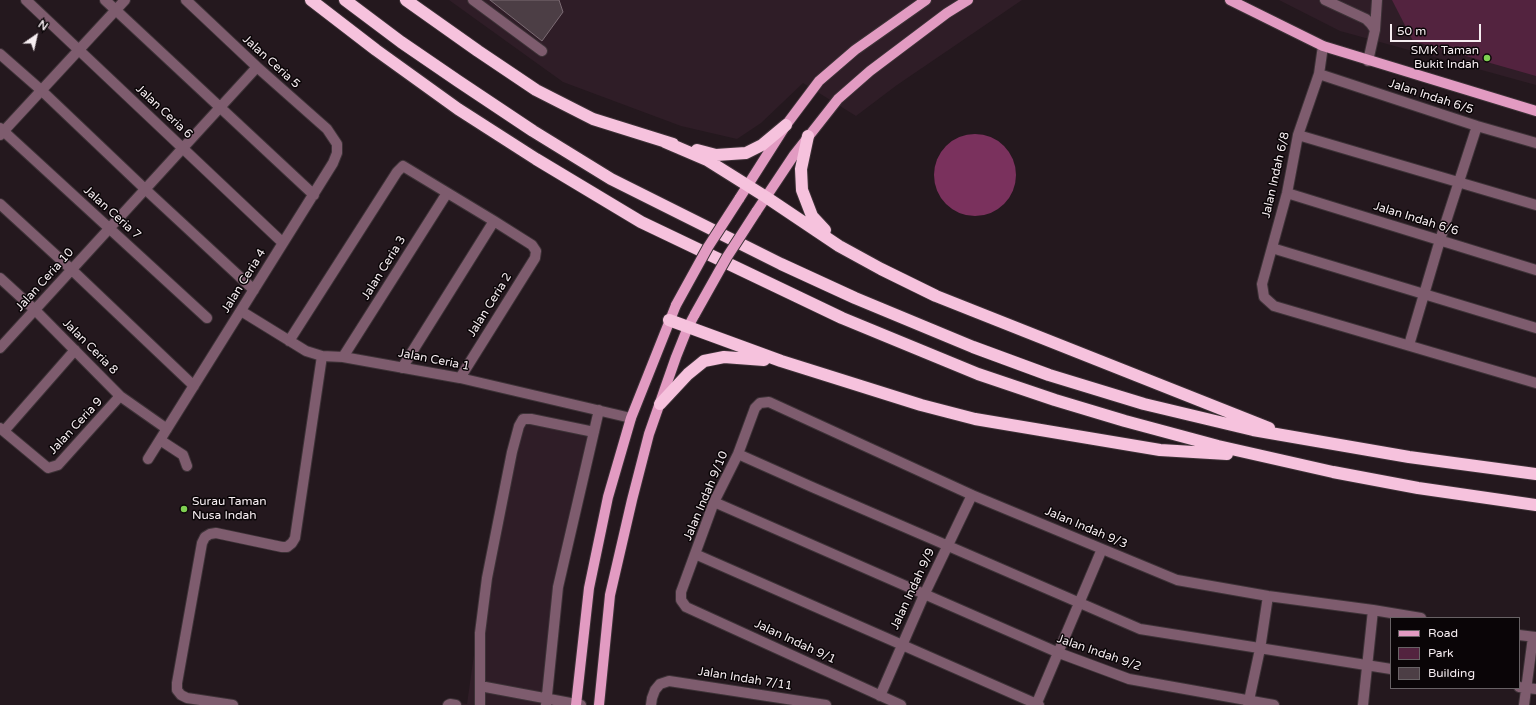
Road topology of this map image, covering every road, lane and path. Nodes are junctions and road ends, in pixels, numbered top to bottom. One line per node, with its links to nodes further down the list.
1 (26, 0): 18 (street, Jalan Ceria 6)
2 (105, 0): 15 (street)
3 (124, 0): 15 (street)
4 (186, 0): 22 (street, Jalan Ceria 5)
5 (311, 0): 84 (highway)
6 (345, 0): 81 (highway)
7 (406, 0): 32 (highway)
8 (473, 0): 19 (street)
9 (926, 0): 14 (main road)
10 (968, 0): 31 (main road)
11 (1230, 0): 17 (main road)
12 (1377, 0): 16 (street)
13 (1332, 2): 16 (street)
14 (920, 4): 27 (main road)
15 (116, 10): 18 (street); 25 (street)
16 (1374, 30): 21 (street)
17 (1323, 46): 21 (main road); 23 (street, Jalan Indah 6/8)
18 (79, 50): 24 (street); 35 (street, Jalan Ceria 6)
19 (542, 51)
20 (0, 54): 24 (street)
21 (1368, 61): 26 (main road)
22 (257, 67): 25 (street, Jalan Ceria 10); 34 (street, Jalan Ceria 5)
23 (1319, 74): 28 (street, Jalan Indah 6/5); 30 (street, Jalan Indah 6/8)
24 (41, 90): 29 (street); 38 (street)
25 (221, 107): 35 (street, Jalan Ceria 10); 41 (street)
26 (1536, 110)
27 (786, 125): 32 (highway); 37 (main road)
28 (1477, 126): 33 (street, Jalan Indah 6/5); 36 (street)
29 (1, 132): 46 (street, Jalan Ceria 7)
30 (1298, 135): 36 (street); 40 (street, Jalan Indah 6/8)
31 (808, 136): 42 (main road); 49 (highway)
32 (665, 142): 37 (highway)
33 (1536, 143)
34 (337, 144): 41 (street, Jalan Ceria 4)
35 (183, 148): 38 (street, Jalan Ceria 10); 48 (street, Jalan Ceria 6)
36 (1458, 183): 44 (street); 47 (street)
37 (748, 186): 42 (highway); 59 (main road, bridge)
38 (145, 189): 46 (street, Jalan Ceria 10); 54 (street)
39 (447, 193): 45 (street); 62 (street); 67 (street, Jalan Ceria 3)
40 (1287, 193): 47 (street, Jalan Indah 6/6); 50 (street, Jalan Indah 6/8)
41 (314, 195): 48 (street, Jalan Ceria 4)
42 (766, 196): 49 (highway); 60 (main road, bridge)
43 (0, 204): 51 (street)
44 (1536, 205)
45 (494, 221): 69 (street); 70 (street, Jalan Ceria 2)
46 (110, 228): 51 (street, Jalan Ceria 10); 58 (street, Jalan Ceria 7)
47 (1440, 240): 52 (street, Jalan Indah 6/6); 55 (street)
48 (283, 243): 54 (street, Jalan Ceria 4)
49 (839, 246): 81 (highway)
50 (1272, 248): 55 (street); 63 (street, Jalan Indah 6/8)
51 (72, 270): 56 (street, Jalan Ceria 10); 72 (street)
52 (1536, 270)
53 (0, 278): 56 (street, Jalan Ceria 8)
54 (254, 290): 57 (street, Jalan Ceria 4)
55 (1424, 293): 61 (street); 63 (street)
56 (35, 310): 64 (street, Jalan Ceria 10); 65 (street, Jalan Ceria 8)
57 (241, 311): 62 (street, Jalan Ceria 1); 72 (street, Jalan Ceria 4)
58 (208, 318)
59 (669, 320): 60 (highway); 77 (main road)
60 (688, 328): 68 (highway); 75 (main road)
61 (1536, 328)
62 (289, 341): 66 (street, Jalan Ceria 1)
63 (1408, 345): 71 (street)
64 (0, 348)
65 (75, 350): 73 (street, Jalan Ceria 8); 78 (street)
66 (322, 356): 67 (street, Jalan Ceria 1); 112 (street)
67 (343, 357): 69 (street, Jalan Ceria 1)
68 (781, 361): 75 (highway); 84 (highway)
69 (402, 368): 70 (street, Jalan Ceria 1)
70 (460, 378): 76 (street, Jalan Ceria 1)
71 (1536, 383)
72 (194, 386): 79 (street, Jalan Ceria 4)
73 (120, 396): 78 (street, Jalan Ceria 9); 79 (street, Jalan Ceria 8)
74 (760, 403): 83 (street, Jalan Indah 9/10); 88 (street, Jalan Indah 9/3)
75 (660, 404): 117 (main road)
76 (599, 410): 77 (street, Jalan Ceria 1); 80 (street)
77 (631, 418): 116 (main road)
78 (2, 429)
79 (167, 429): 82 (street, Jalan Ceria 4)
80 (594, 432): 107 (street); 110 (street)
81 (1283, 434): 87 (highway)
82 (160, 440): 85 (street, Jalan Ceria 4); 86 (street)
83 (738, 454): 89 (street, Jalan Indah 9/10); 91 (street)
84 (1258, 455): 90 (highway)
85 (148, 459)
86 (187, 466)
87 (1536, 474)
88 (972, 495): 91 (street, Jalan Indah 9/9); 92 (street, Jalan Indah 9/3)
89 (714, 502): 93 (street, Jalan Indah 9/10); 94 (street, Jalan Indah 9/2)
90 (1536, 505)
91 (948, 545): 94 (street, Jalan Indah 9/9); 97 (street)
92 (1102, 549): 95 (street, Jalan Indah 9/3); 97 (street)
93 (695, 554): 96 (street, Jalan Indah 9/10); 102 (street)
94 (924, 595): 102 (street, Jalan Indah 9/9); 104 (street, Jalan Indah 9/2)
95 (1268, 596): 98 (street, Jalan Indah 9/3); 103 (street)
96 (680, 600): 109 (street, Jalan Indah 9/1)
97 (1080, 603): 103 (street); 104 (street)
98 (1373, 610): 99 (street, Jalan Indah 9/3); 105 (street)
99 (1415, 617)
100 (1520, 634): 101 (street)
101 (1534, 637): 108 (street)
102 (902, 645): 109 (street, Jalan Indah 9/9); 121 (street)
103 (1260, 649): 105 (street); 111 (street)
104 (1059, 653): 111 (street, Jalan Indah 9/2); 121 (street)
105 (1367, 666): 106 (street); 123 (street)
106 (1390, 669)
107 (480, 686): 110 (street); 115 (street)
108 (1527, 688): 124 (street)
109 (880, 696): 120 (street, Jalan Indah 9/1)
110 (547, 702): 116 (street)
111 (1249, 703): 122 (street, Jalan Indah 9/2)
112 (233, 705)
113 (448, 705): 114 (street)
114 (456, 705)
115 (480, 705)
116 (578, 705)
117 (599, 705)
118 (651, 705): 119 (street, Jalan Indah 7/11)
119 (826, 705)
120 (901, 705)
121 (1037, 705)
122 (1274, 705)
123 (1363, 705)
124 (1524, 705)

